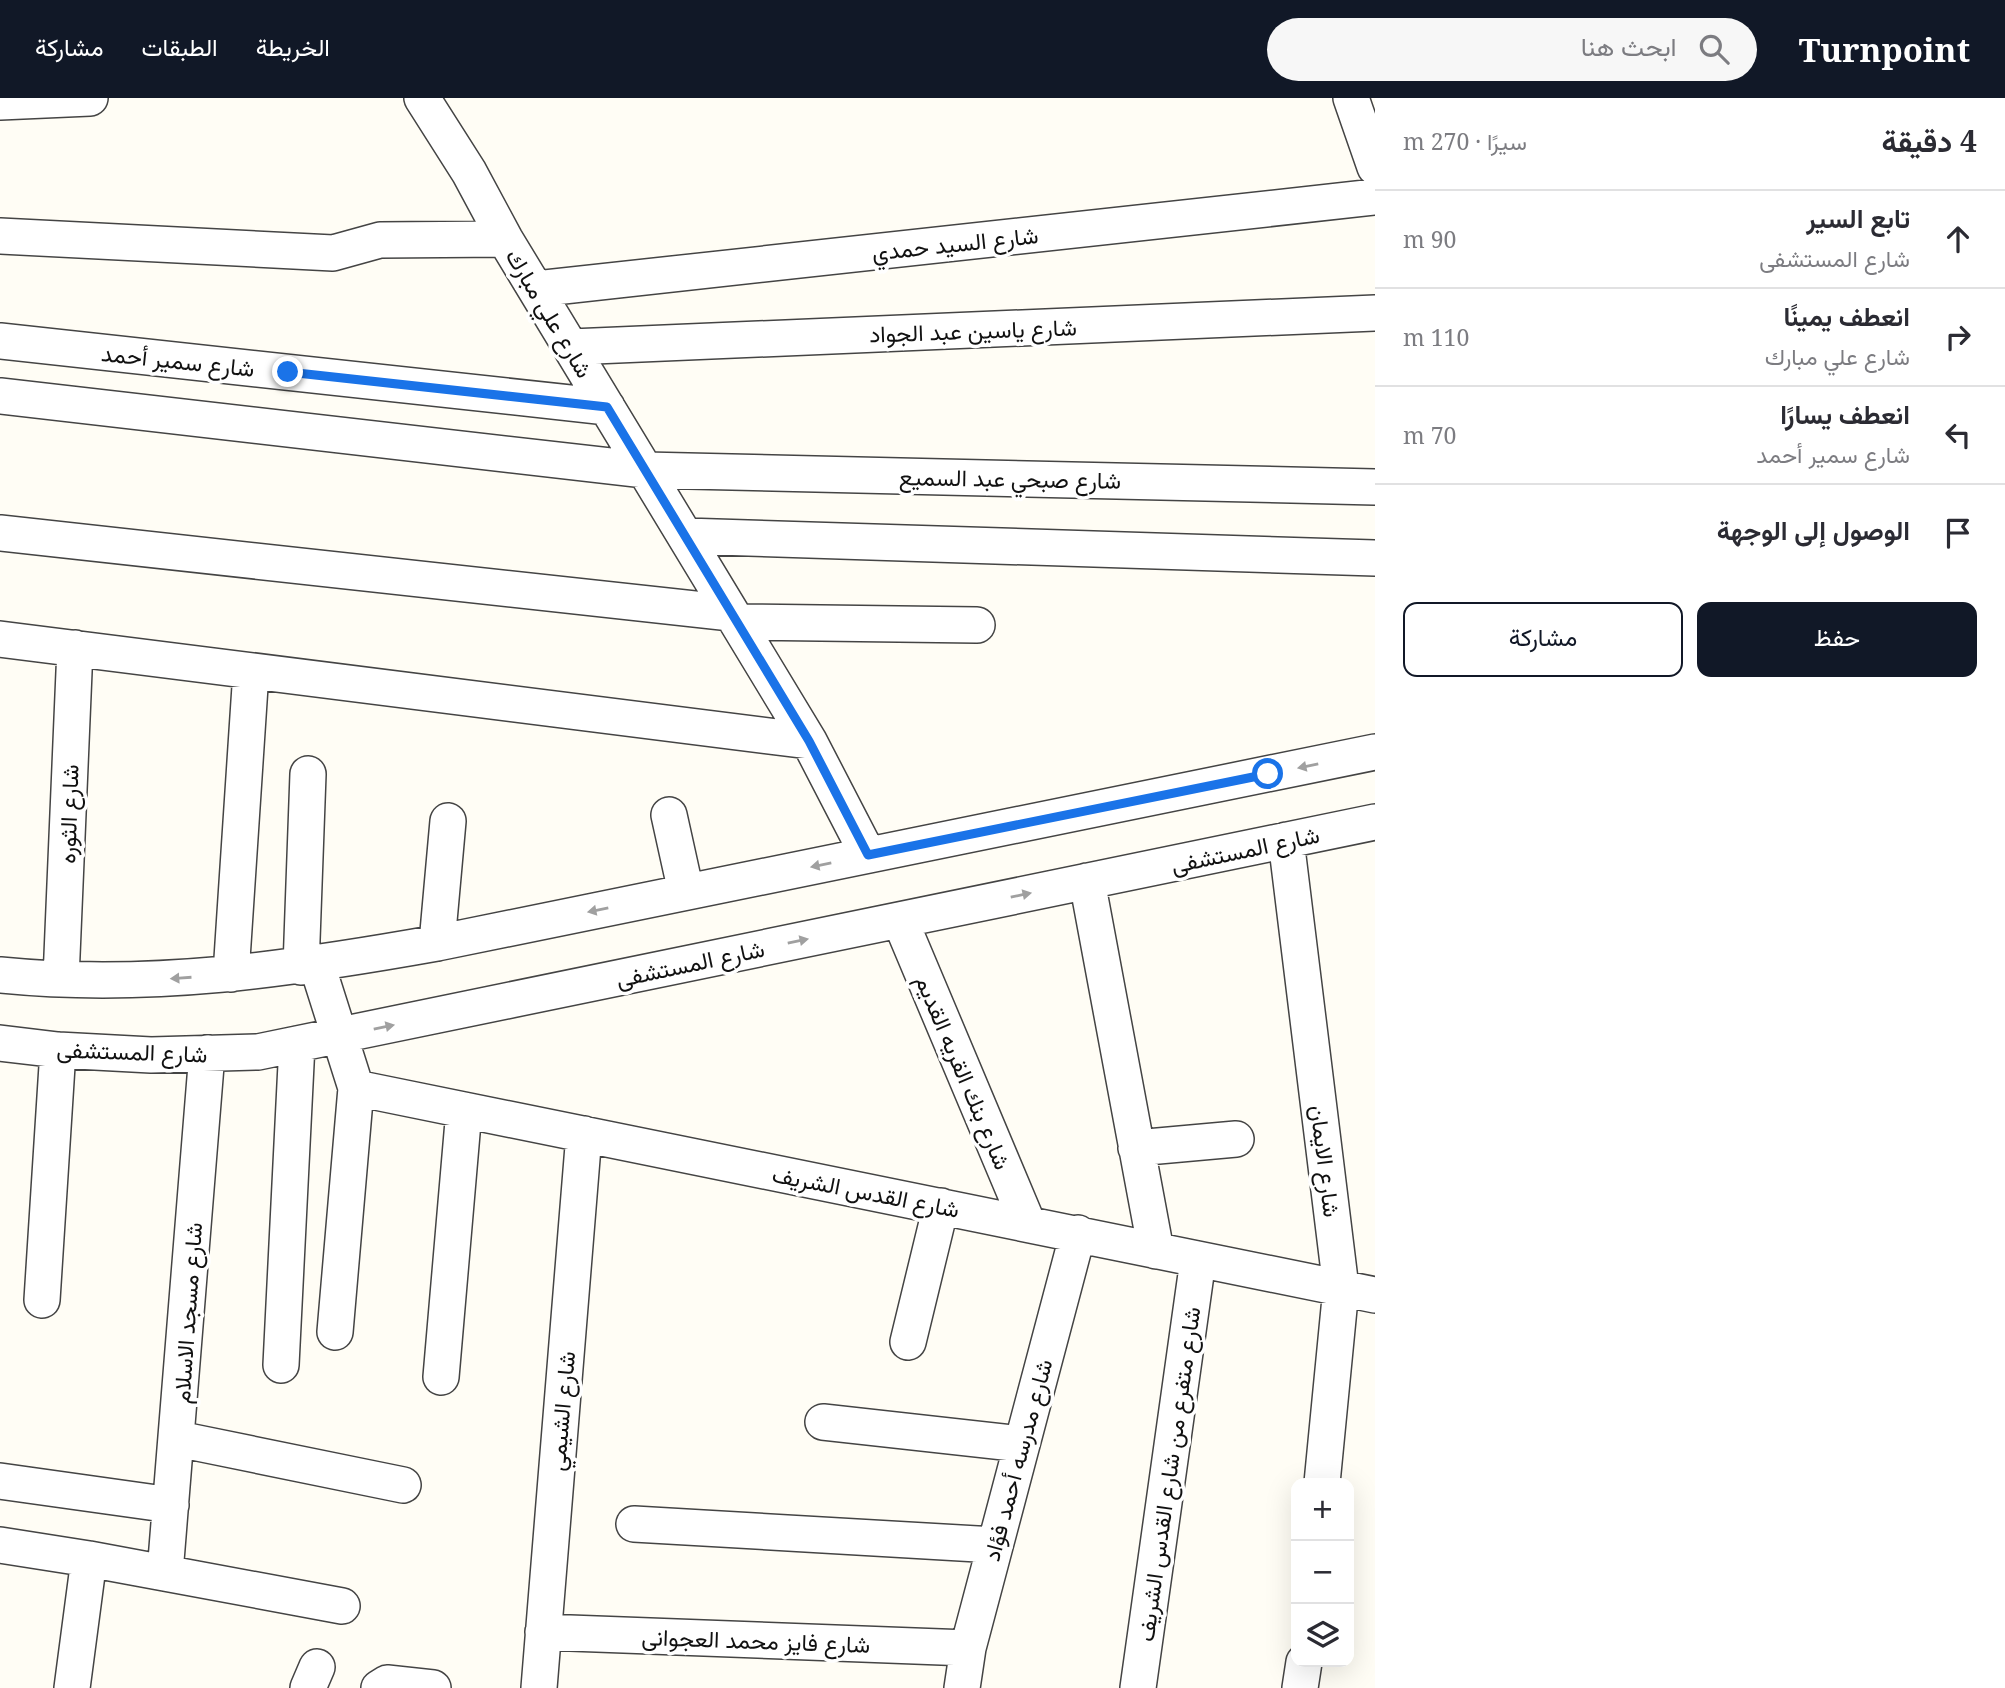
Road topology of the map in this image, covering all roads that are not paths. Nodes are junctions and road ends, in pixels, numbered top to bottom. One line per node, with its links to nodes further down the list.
1 (90, 98): 3 (street)
2 (422, 98): 8 (street, شارع علي مبارك)
3 (0, 102)
4 (1363, 116): 5 (street)
5 (1375, 167)
6 (1375, 197): 9 (street, شارع السيد حمدي)
7 (0, 236): 8 (street)
8 (505, 239): 9 (street, شارع علي مبارك)
9 (536, 289): 12 (street, شارع علي مبارك)
10 (1375, 313): 12 (street, شارع ياسين عبد الجواد)
11 (0, 341): 13 (street, شارع سمير أحمد)
12 (571, 347): 17 (street, شارع علي مبارك)
13 (78, 349): 14 (street, شارع سمير أحمد); 16 (street)
14 (446, 389): 17 (street, شارع سمير أحمد); 18 (street)
15 (0, 396): 16 (street, شارع صبحي عبد السميع)
16 (74, 405): 18 (street, شارع صبحي عبد السميع)
17 (607, 407): 19 (street, شارع علي مبارك)
18 (441, 447): 19 (street, شارع صبحي عبد السميع)
19 (645, 470): 20 (street, شارع صبحي عبد السميع); 22 (street, شارع علي مبارك)
20 (1375, 487)
21 (0, 533): 24 (street)
22 (685, 536): 23 (street); 24 (street, شارع علي مبارك)
23 (1375, 558)
24 (734, 618): 25 (street); 29 (street, شارع علي مبارك)
25 (977, 625)
26 (0, 639): 27 (street)
27 (75, 649): 28 (street); 44 (street, شارع الثوره)
28 (251, 671): 29 (street); 42 (street)
29 (809, 741): 36 (street, شارع علي مبارك)
30 (1375, 752): 36 (street, one-way to 36)
31 (308, 774): 41 (street)
32 (669, 815): 38 (street)
33 (448, 821): 40 (street)
34 (1375, 822): 35 (street, شارع المستشفى)
35 (1286, 840): 37 (street, شارع المستشفى); 60 (street, شارع الايمان)
36 (868, 855): 38 (street, one-way to 38)
37 (1087, 881): 39 (street, شارع المستشفى, one-way to 37); 54 (street)
38 (686, 892): 40 (street, one-way to 40)
39 (900, 920): 45 (street, شارع المستشفى, one-way to 39); 56 (street, شارع بنك القريه القديم)
40 (438, 943): 41 (street)
41 (309, 966): 42 (street); 45 (street)
42 (231, 974): 44 (street, one-way to 44)
43 (0, 975): 44 (street)
44 (61, 979)
45 (340, 1036): 47 (street, شارع المستشفى); 50 (street)
46 (0, 1043): 48 (street, شارع المستشفى)
47 (297, 1044): 49 (street, شارع المستشفى); 64 (street)
48 (58, 1050): 49 (street, شارع المستشفى); 61 (street)
49 (207, 1053): 67 (street, شارع مسجد الاسلام)
50 (356, 1088): 51 (street, شارع القدس الشريف); 62 (street)
51 (464, 1110): 52 (street, شارع القدس الشريف); 65 (street)
52 (584, 1134): 55 (street, شارع القدس الشريف); 79 (street, شارع الشيمي)
53 (1236, 1139): 54 (street)
54 (1136, 1148): 58 (street)
55 (941, 1206): 56 (street, شارع القدس الشريف); 63 (street)
56 (1028, 1224): 57 (street, شارع القدس الشريف)
57 (1078, 1233): 58 (street, شارع القدس الشريف); 68 (street, شارع مدرسه أحمد فؤاد)
58 (1156, 1251): 59 (street, شارع القدس الشريف)
59 (1198, 1260): 60 (street, شارع القدس الشريف); 87 (street, شارع متفرع من شارع القدس الشريف)
60 (1358, 1292): 69 (street, شارع الايمان)
61 (41, 1300)
62 (335, 1332)
63 (908, 1342)
64 (281, 1365)
65 (442, 1377)
66 (823, 1422): 68 (street)
67 (177, 1439): 71 (street); 72 (street, شارع مسجد الاسلام)
68 (1021, 1444): 75 (street, شارع مدرسه أحمد فؤاد)
69 (1323, 1478)
70 (0, 1481): 72 (street)
71 (403, 1485)
72 (171, 1505): 77 (street, شارع مسجد الاسلام)
73 (634, 1524): 75 (street)
74 (0, 1545): 76 (street)
75 (995, 1545): 80 (street, شارع مدرسه أحمد فؤاد)
76 (89, 1559): 77 (street); 82 (street)
77 (165, 1573): 78 (street)
78 (342, 1606)
79 (543, 1632): 80 (street, شارع فايز محمد العجوانى); 85 (street, شارع الشيمي)
80 (968, 1648): 86 (street, شارع مدرسه أحمد فؤاد)
81 (1303, 1667): 88 (street)
82 (72, 1688)
83 (379, 1688): 84 (street)
84 (433, 1688)
85 (539, 1688)
86 (962, 1688)
87 (1138, 1688)
88 (1300, 1688)

